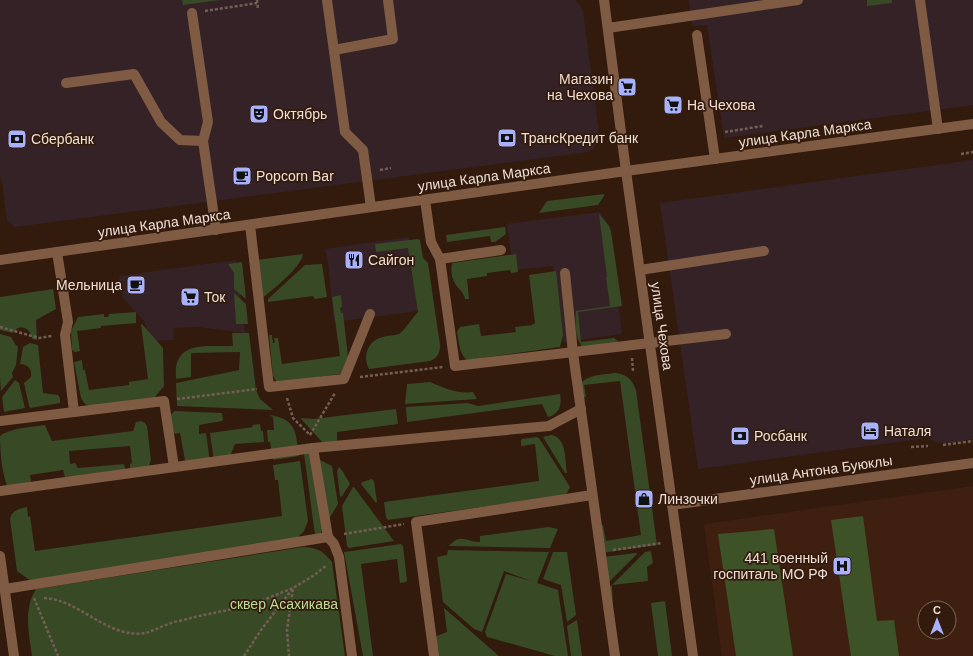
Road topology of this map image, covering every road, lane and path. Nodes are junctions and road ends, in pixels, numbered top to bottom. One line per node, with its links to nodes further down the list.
1 (327, 0): 11 (street)
2 (388, 0): 11 (street)
3 (604, 0): 9 (street, улица Чехова)
4 (798, 0): 9 (street)
5 (920, 0): 15 (street)
6 (257, 2): 7 (path); 8 (path)
7 (258, 9)
8 (192, 13): 17 (street)
9 (608, 28): 21 (street, улица Чехова)
10 (697, 34): 16 (street)
11 (334, 50): 23 (street)
12 (66, 83): 17 (street)
13 (973, 124): 15 (street, улица Карла Маркса)
14 (763, 126): 16 (path)
15 (938, 129): 20 (street, улица Карла Маркса)
16 (711, 134): 20 (street)
17 (203, 141): 25 (street)
18 (973, 152): 19 (path)
19 (961, 154)
20 (714, 159): 21 (street, улица Карла Маркса)
21 (626, 171): 22 (street, улица Карла Маркса); 31 (street, улица Чехова)
22 (425, 200): 23 (street, улица Карла Маркса); 30 (street)
23 (371, 207): 24 (street, улица Карла Маркса)
24 (250, 225): 25 (street, улица Карла Маркса); 42 (street)
25 (216, 230): 28 (street, улица Карла Маркса)
26 (501, 250): 30 (street)
27 (764, 251): 31 (street)
28 (57, 252): 29 (street, улица Карла Маркса); 36 (street)
29 (0, 260)
30 (440, 260): 39 (street)
31 (640, 270): 37 (street, улица Чехова)
32 (564, 273): 38 (street)
33 (370, 314): 40 (street)
34 (0, 328): 36 (path)
35 (726, 334): 37 (street)
36 (65, 335): 45 (street)
37 (650, 343): 38 (street); 57 (street, улица Чехова)
38 (573, 353): 39 (street); 44 (street)
39 (455, 366): 40 (path)
40 (344, 379): 41 (street); 47 (path)
41 (284, 386): 42 (street); 47 (path)
42 (269, 387): 43 (path)
43 (164, 401): 45 (street); 54 (street)
44 (581, 409): 52 (street); 56 (street)
45 (74, 412): 46 (street)
46 (0, 421)
47 (310, 435): 52 (path)
48 (973, 441): 49 (path)
49 (943, 445)
50 (928, 446): 51 (path)
51 (911, 447)
52 (313, 448): 54 (street); 59 (street)
53 (973, 463): 57 (street, улица Антона Буюклы)
54 (174, 467): 55 (street)
55 (0, 491)
56 (592, 495): 58 (street); 61 (street)
57 (672, 505): 75 (street, улица Чехова)
58 (416, 522): 59 (path); 73 (street)
59 (328, 537): 63 (street); 65 (street)
60 (662, 543): 61 (path)
61 (600, 552): 74 (street)
62 (0, 556): 65 (street)
63 (339, 557): 64 (path); 72 (street)
64 (293, 588): 67 (path); 70 (path); 71 (path)
65 (5, 589): 68 (street)
66 (30, 597): 69 (path)
67 (42, 598)
68 (14, 656)
69 (58, 656)
70 (244, 656)
71 (289, 656)
72 (352, 656)
73 (434, 656)
74 (615, 656)
75 (693, 656)

